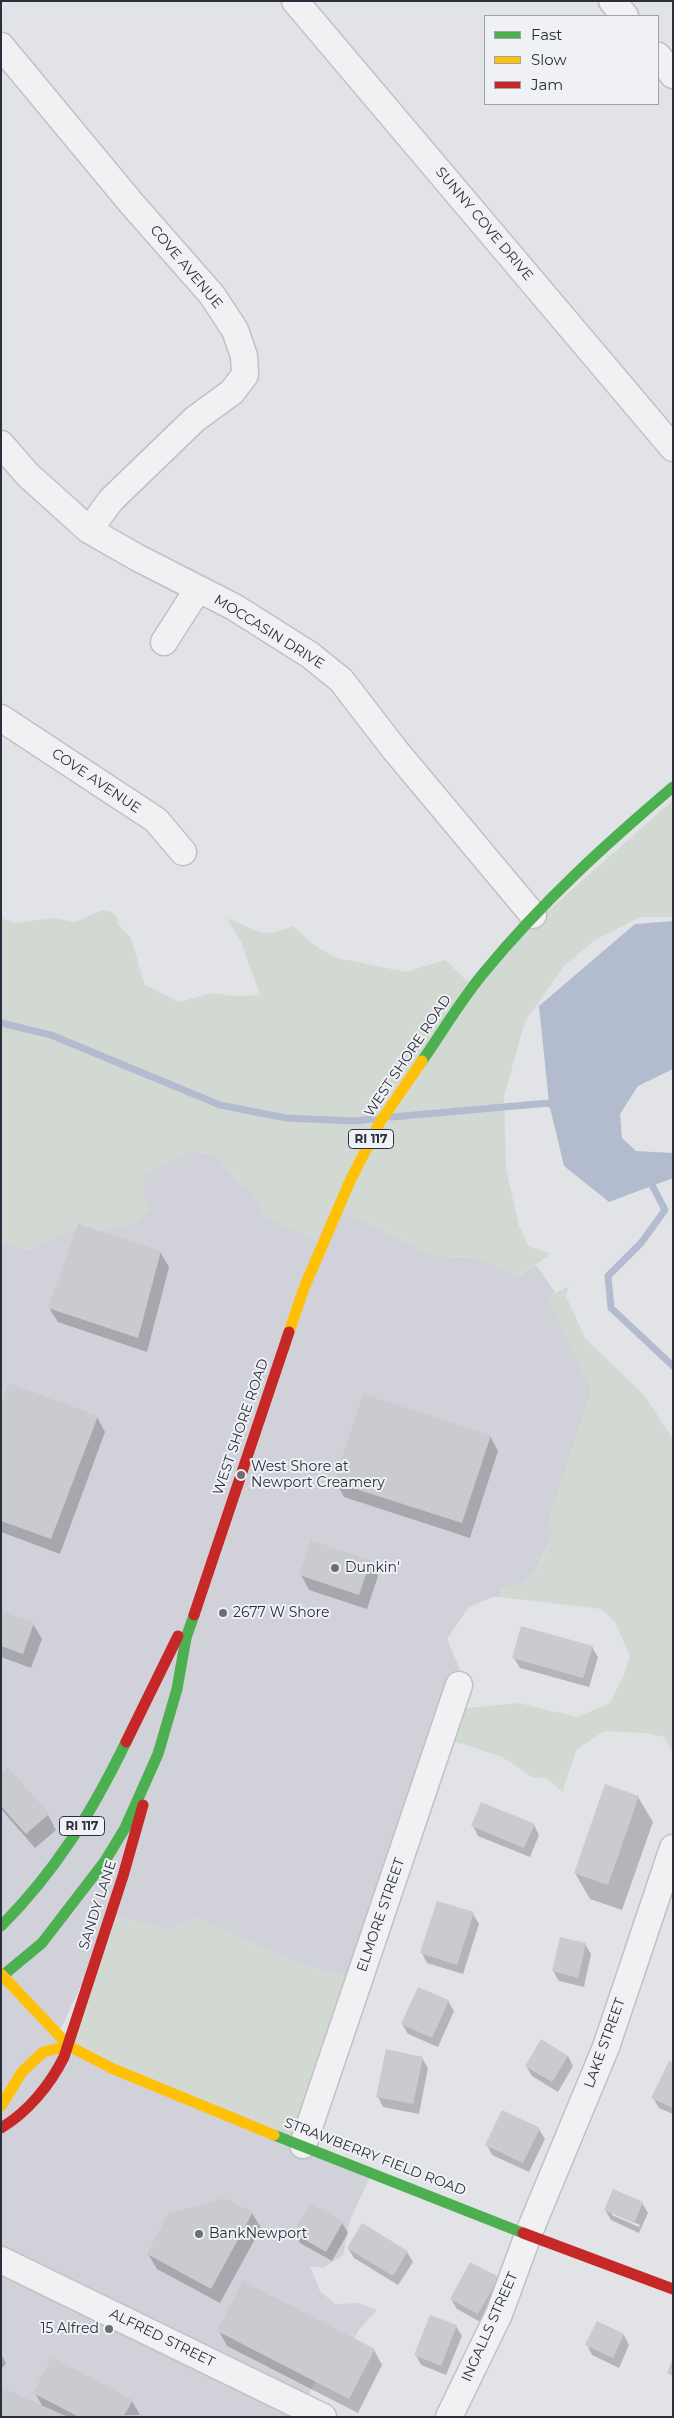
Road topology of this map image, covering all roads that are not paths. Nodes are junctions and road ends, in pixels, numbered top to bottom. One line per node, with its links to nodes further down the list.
1 (295, 1): 8 (street, SUNNY COVE DRIVE)
2 (612, 1): 3 (street)
3 (624, 15)
4 (1, 46): 9 (street, COVE AVENUE)
5 (659, 57): 6 (street)
6 (673, 75)
7 (1, 444): 9 (street, MOCCASIN DRIVE)
8 (673, 448)
9 (89, 530): 10 (street, MOCCASIN DRIVE)
10 (198, 589): 11 (street); 15 (street, MOCCASIN DRIVE)
11 (164, 642)
12 (3, 722): 14 (street, COVE AVENUE)
13 (673, 787): 15 (main road, WEST SHORE ROAD / RI 117)
14 (183, 852)
15 (533, 914): 16 (main road, WEST SHORE ROAD / RI 117)
16 (208, 1576): 18 (main road, WEST SHORE ROAD / RI 117); 20 (main road, WEST SHORE ROAD / RI 117)
17 (459, 1685): 26 (street, ELMORE STREET)
18 (151, 1772): 21 (main road, WEST SHORE ROAD / RI 117); 22 (main road, SANDY LANE)
19 (673, 1848): 27 (street, LAKE STREET)
20 (1, 1926)
21 (2, 1975): 22 (main road)
22 (69, 2046): 24 (main road); 25 (main road, SANDY LANE); 26 (main road, STRAWBERRY FIELD ROAD)
23 (3, 2076): 24 (main road)
24 (1, 2105)
25 (1, 2128)
26 (303, 2145): 27 (main road, STRAWBERRY FIELD ROAD)
27 (528, 2235): 29 (main road, STRAWBERRY FIELD ROAD); 31 (street, INGALLS STREET)
28 (1, 2260): 30 (street, ALFRED STREET)
29 (673, 2289)
30 (323, 2417)
31 (449, 2417)

